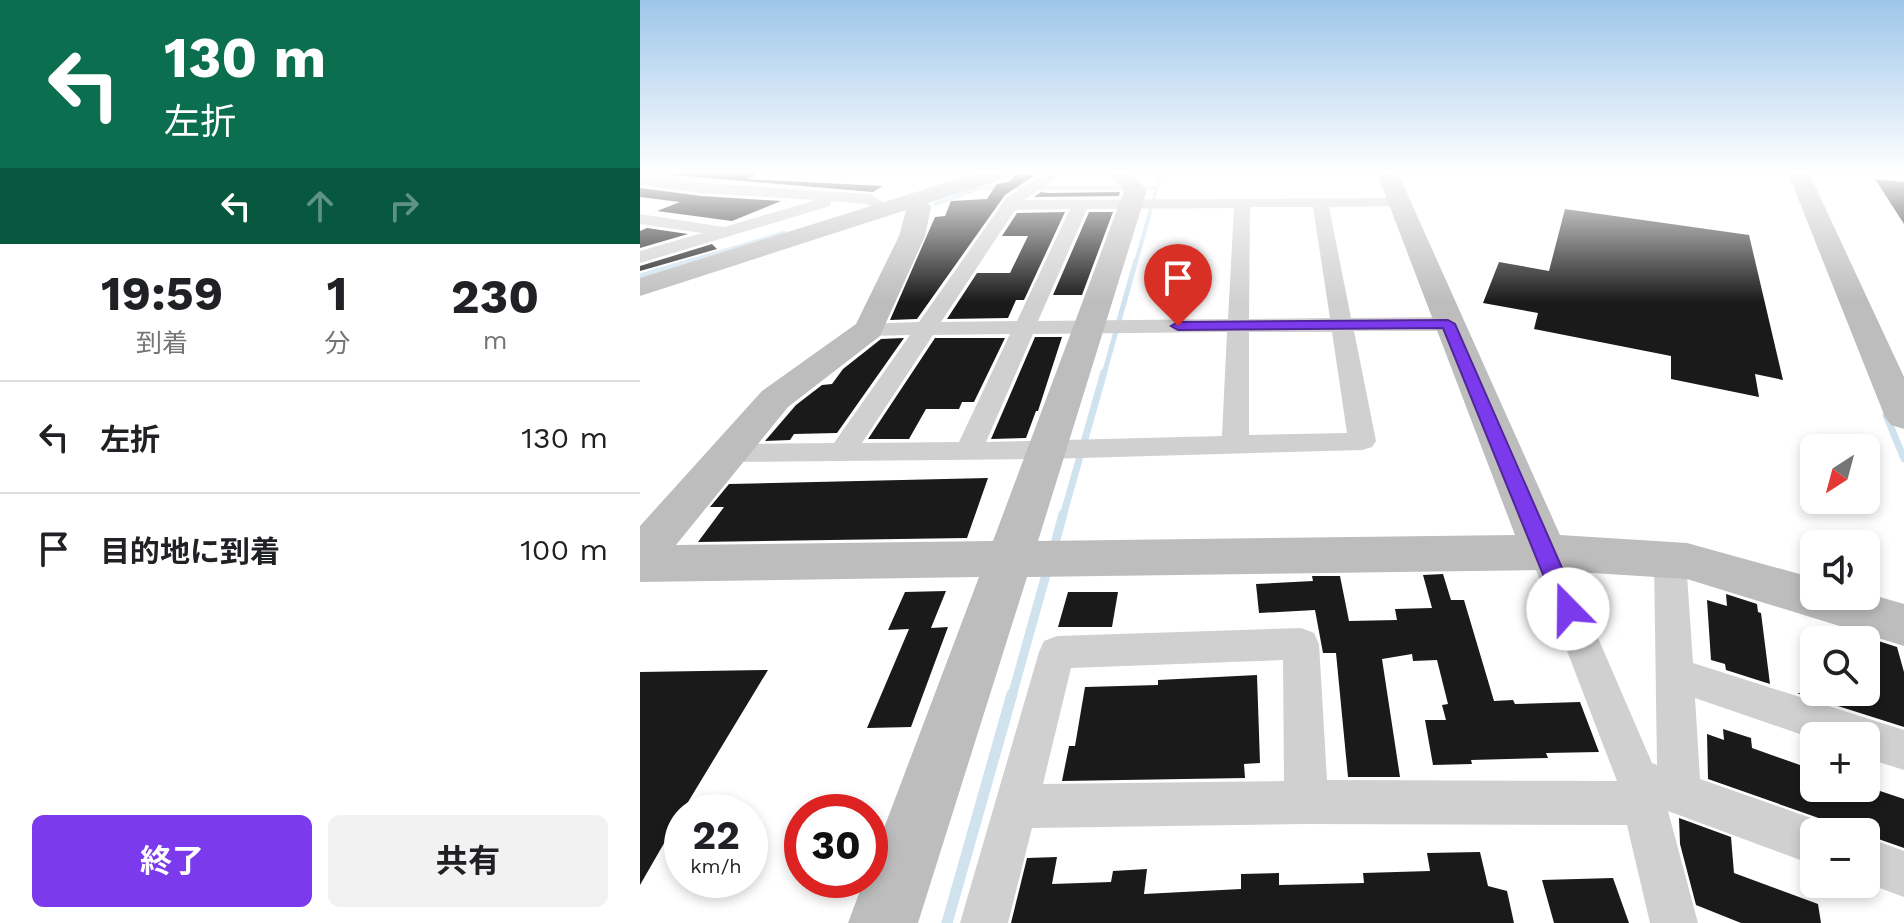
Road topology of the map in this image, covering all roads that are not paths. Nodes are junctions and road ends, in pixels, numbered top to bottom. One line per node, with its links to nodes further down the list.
1 (782, 216): 12 (street)
2 (868, 216): 14 (street)
3 (917, 216): 21 (street)
4 (1002, 216): 20 (street)
5 (1075, 216): 18 (street)
6 (1128, 216): 19 (street)
7 (1241, 216): 16 (street)
8 (1323, 216): 17 (street)
9 (1404, 216): 15 (street)
10 (1817, 216): 22 (street)
11 (640, 219): 12 (street)
12 (727, 232): 13 (street)
13 (640, 257)
14 (640, 287)
15 (1448, 324): 17 (street); 28 (street)
16 (1237, 325): 17 (street); 19 (street); 23 (street)
17 (1344, 325): 23 (street)
18 (1023, 327): 19 (street); 20 (street); 25 (street)
19 (1089, 327): 24 (street)
20 (926, 328): 21 (street); 26 (street)
21 (869, 329): 27 (street)
22 (1904, 417)
23 (1235, 445): 24 (street)
24 (1046, 450): 25 (street); 31 (street)
25 (968, 451): 26 (street)
26 (842, 452): 27 (street)
27 (729, 453): 29 (street)
28 (1545, 552): 30 (street); 31 (street); 38 (street)
29 (640, 557)
30 (1670, 560): 33 (street); 34 (street)
31 (1010, 561): 32 (street); 44 (street)
32 (640, 564)
33 (1904, 625)
34 (1675, 674): 35 (street); 38 (street)
35 (1819, 722)
36 (1880, 742): 37 (street)
37 (1904, 750)
38 (1654, 792): 39 (street); 41 (street); 46 (street)
39 (1306, 802): 40 (street); 40 (street)
40 (1016, 806): 45 (street)
41 (1800, 838)
42 (1880, 865): 43 (street)
43 (1904, 874)
44 (883, 923)
45 (984, 923)
46 (1674, 923)

